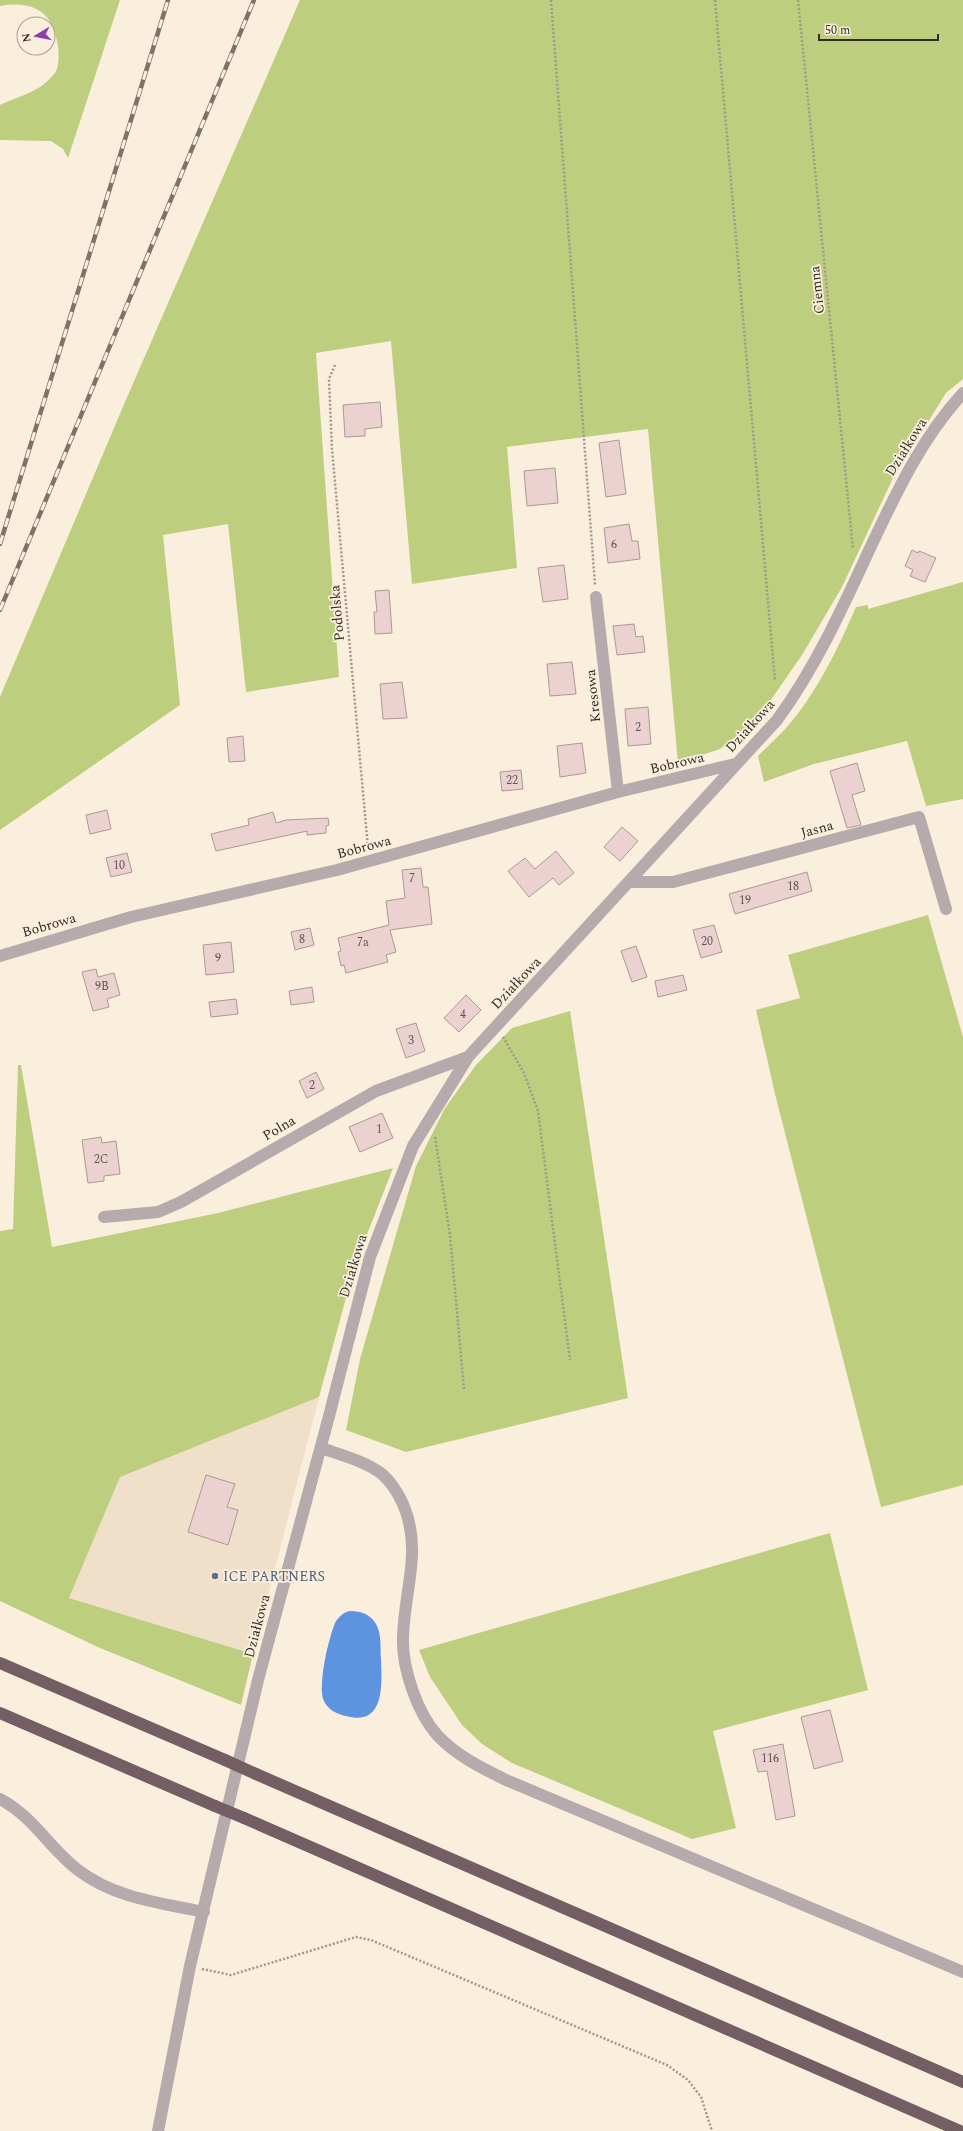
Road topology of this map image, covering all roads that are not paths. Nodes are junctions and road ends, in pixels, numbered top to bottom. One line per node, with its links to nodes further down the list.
1 (963, 393): 3 (street, Działkowa)
2 (596, 597): 4 (street, Kresowa)
3 (735, 764): 4 (street, Bobrowa); 5 (street, Działkowa)
4 (618, 792): 7 (street, Bobrowa)
5 (629, 882): 6 (street, Jasna); 8 (street, Działkowa)
6 (946, 909)
7 (0, 956)
8 (468, 1057): 9 (street, Polna); 10 (street, Działkowa)
9 (104, 1217)
10 (321, 1448): 14 (street, Działkowa); 15 (street)
11 (0, 1663): 16 (highway, bridge)
12 (0, 1713): 18 (highway, bridge)
13 (0, 1799): 14 (street)
14 (204, 1912): 17 (street, Działkowa)
15 (963, 1972)
16 (963, 2082)
17 (158, 2131)
18 (960, 2131)

